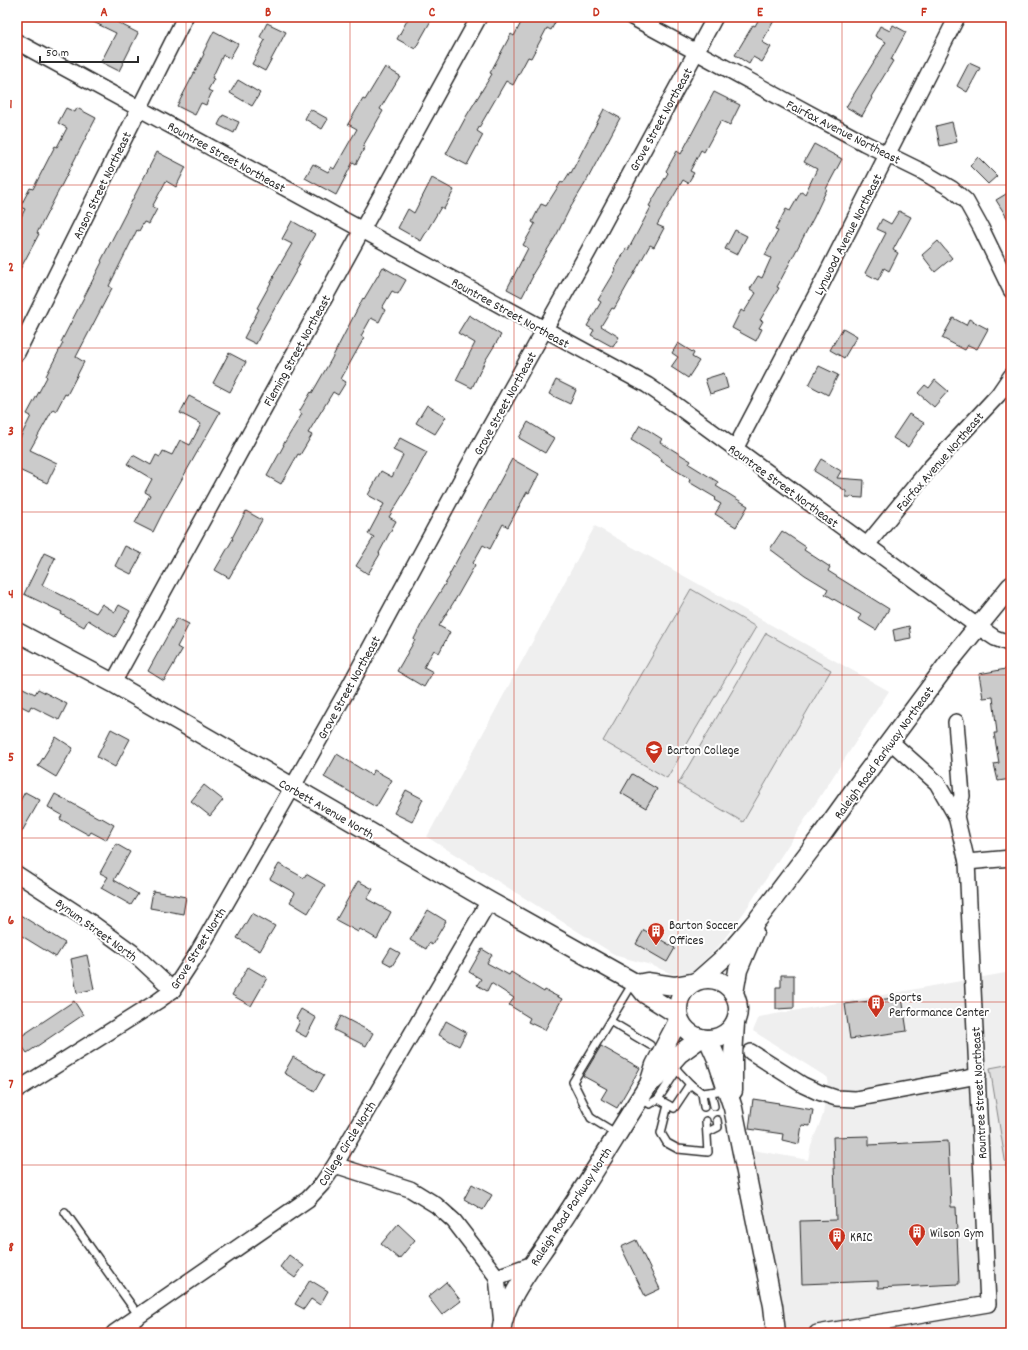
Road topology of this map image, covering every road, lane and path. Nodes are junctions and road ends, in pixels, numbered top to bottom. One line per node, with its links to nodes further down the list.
1 (184, 17): 8 (street, Anson Street Northeast)
2 (479, 17): 10 (street, Fleming Street Northeast)
3 (632, 17): 7 (street, Fairfax Avenue Northeast)
4 (716, 17): 7 (street, Grove Street Northeast)
5 (957, 17): 9 (street, Lynwood Avenue Northeast)
6 (17, 42): 8 (street, Rountree Street Northeast)
7 (696, 52): 9 (street, Fairfax Avenue Northeast); 12 (street, Grove Street Northeast)
8 (139, 107): 10 (street, Rountree Street Northeast); 13 (street, Anson Street Northeast)
9 (888, 154): 11 (street, Fairfax Avenue Northeast); 15 (street, Lynwood Avenue Northeast)
10 (362, 230): 12 (street, Rountree Street Northeast); 21 (street, Fleming Street Northeast)
11 (1011, 290)
12 (544, 330): 15 (street, Rountree Street Northeast); 24 (street, Grove Street Northeast)
13 (17, 353)
14 (1011, 376): 16 (street, Fairfax Avenue Northeast)
15 (735, 449): 16 (street, Rountree Street Northeast)
16 (866, 546): 18 (street, Rountree Street Northeast)
17 (1011, 586): 18 (street, Raleigh Road Parkway Northeast)
18 (977, 626): 20 (street, Rountree Street Northeast); 23 (street, Raleigh Road Parkway Northeast)
19 (17, 632): 21 (street, Corbett Avenue North)
20 (1011, 644)
21 (113, 683): 24 (street, Corbett Avenue North)
22 (956, 722): 25 (street)
23 (890, 741): 25 (street, Rountree Street Northeast); 30 (street, Raleigh Road Parkway Northeast)
24 (292, 788): 29 (street, Corbett Avenue North); 33 (street, Grove Street North)
25 (956, 816): 27 (street, Rountree Street Northeast)
26 (1011, 858): 27 (street)
27 (967, 862): 42 (street, Rountree Street Northeast)
28 (17, 874): 33 (street, Bynum Street North)
29 (489, 902): 32 (street, Corbett Avenue North); 55 (street, College Circle North)
30 (758, 919): 31 (street, Raleigh Road Parkway Northeast); 34 (street, Raleigh Road Parkway Northeast)
31 (695, 981): 32 (street); 34 (street); 35 (street)
32 (635, 983): 35 (street, Corbett Avenue North); 36 (lane)
33 (173, 990): 44 (street, Grove Street North)
34 (734, 994): 37 (street)
35 (679, 1017): 38 (street); 47 (street, Raleigh Road Parkway North)
36 (610, 1021): 39 (lane); 54 (lane)
37 (735, 1023): 38 (street); 51 (street)
38 (704, 1039): 41 (street, Raleigh Road Parkway North); 45 (street)
39 (650, 1045)
40 (751, 1052): 42 (street)
41 (674, 1067): 43 (lane); 47 (street, Raleigh Road Parkway North)
42 (978, 1076): 63 (street, Rountree Street Northeast)
43 (690, 1084): 46 (lane); 48 (lane)
44 (17, 1090)
45 (719, 1091): 46 (lane); 49 (lane); 51 (street)
46 (702, 1093): 50 (lane)
47 (649, 1094): 48 (lane); 54 (street, Raleigh Road Parkway North)
48 (668, 1105): 53 (lane)
49 (714, 1106)
50 (704, 1107)
51 (735, 1115): 53 (lane); 62 (street)
52 (706, 1121): 53 (lane)
53 (708, 1132)
54 (617, 1134): 57 (street, Raleigh Road Parkway North)
55 (335, 1165): 58 (street); 59 (street, College Circle North)
56 (65, 1212): 59 (lane)
57 (533, 1264): 58 (street); 60 (street, Raleigh Road Parkway North)
58 (497, 1277): 60 (street)
59 (139, 1316): 61 (street, College Circle North)
60 (501, 1329)
61 (114, 1333)
62 (776, 1333)
63 (817, 1333)

